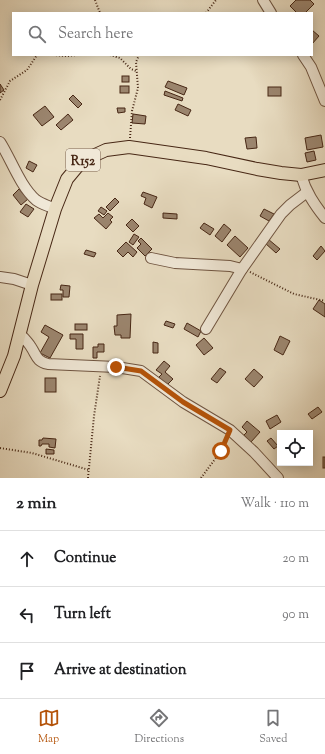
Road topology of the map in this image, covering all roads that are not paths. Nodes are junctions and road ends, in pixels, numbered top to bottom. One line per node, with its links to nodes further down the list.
1 (263, 0): 2 (street)
2 (270, 12)
3 (304, 56): 4 (street)
4 (325, 101)
5 (0, 142): 9 (street)
6 (325, 170): 7 (main road, R152)
7 (301, 175): 8 (street); 9 (main road, R152)
8 (307, 192): 10 (street); 12 (street)
9 (55, 209): 14 (main road, R152)
10 (325, 218)
11 (151, 258): 12 (street)
12 (242, 269): 15 (street)
13 (0, 277): 14 (street)
14 (32, 285): 16 (main road, R152)
15 (206, 330)
16 (20, 334): 17 (main road, R152); 18 (street)
17 (0, 391)
18 (278, 478)

